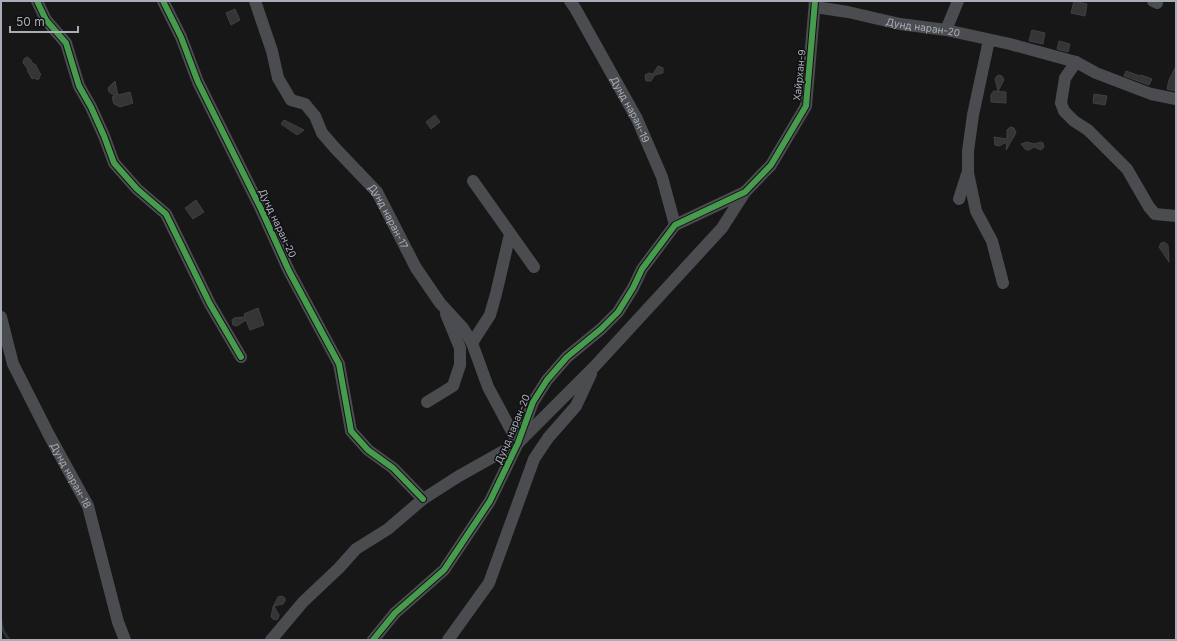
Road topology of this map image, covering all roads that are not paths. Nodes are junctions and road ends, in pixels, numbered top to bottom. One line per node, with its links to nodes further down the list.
1 (38, 1): 24 (street)
2 (163, 1): 28 (street, Дунд наран-20)
3 (255, 1): 21 (street, Дунд наран-17)
4 (570, 1): 17 (street, Дунд наран-19)
5 (958, 1): 7 (street)
6 (815, 4): 7 (street, Дунд наран-20); 11 (street, Хайрхан-9)
7 (946, 30): 8 (street, Дунд наран-20)
8 (989, 40): 9 (street, Дунд наран-20); 12 (street)
9 (1076, 62): 10 (street, Дунд наран-20); 16 (street)
10 (1176, 100)
11 (771, 165): 14 (street, Дунд наран-20)
12 (968, 173): 15 (street); 20 (street)
13 (472, 181): 18 (street)
14 (745, 192): 17 (street, Дунд наран-20); 25 (street)
15 (959, 199)
16 (1176, 216)
17 (675, 225): 27 (street, Дунд наран-20)
18 (510, 234): 19 (street); 23 (street)
19 (534, 267)
20 (1003, 283)
21 (440, 303): 23 (street, Дунд наран-17); 26 (street)
22 (1, 317): 29 (street, Дунд наран-18)
23 (472, 343): 27 (street, Дунд наран-17)
24 (241, 357)
25 (595, 366): 27 (street); 32 (street)
26 (427, 402)
27 (518, 443): 28 (street, Дунд наран-20); 31 (street, Дунд наран-20)
28 (423, 499): 30 (street, Дунд наран-20)
29 (124, 640)
30 (271, 640)
31 (373, 640)
32 (448, 640)

